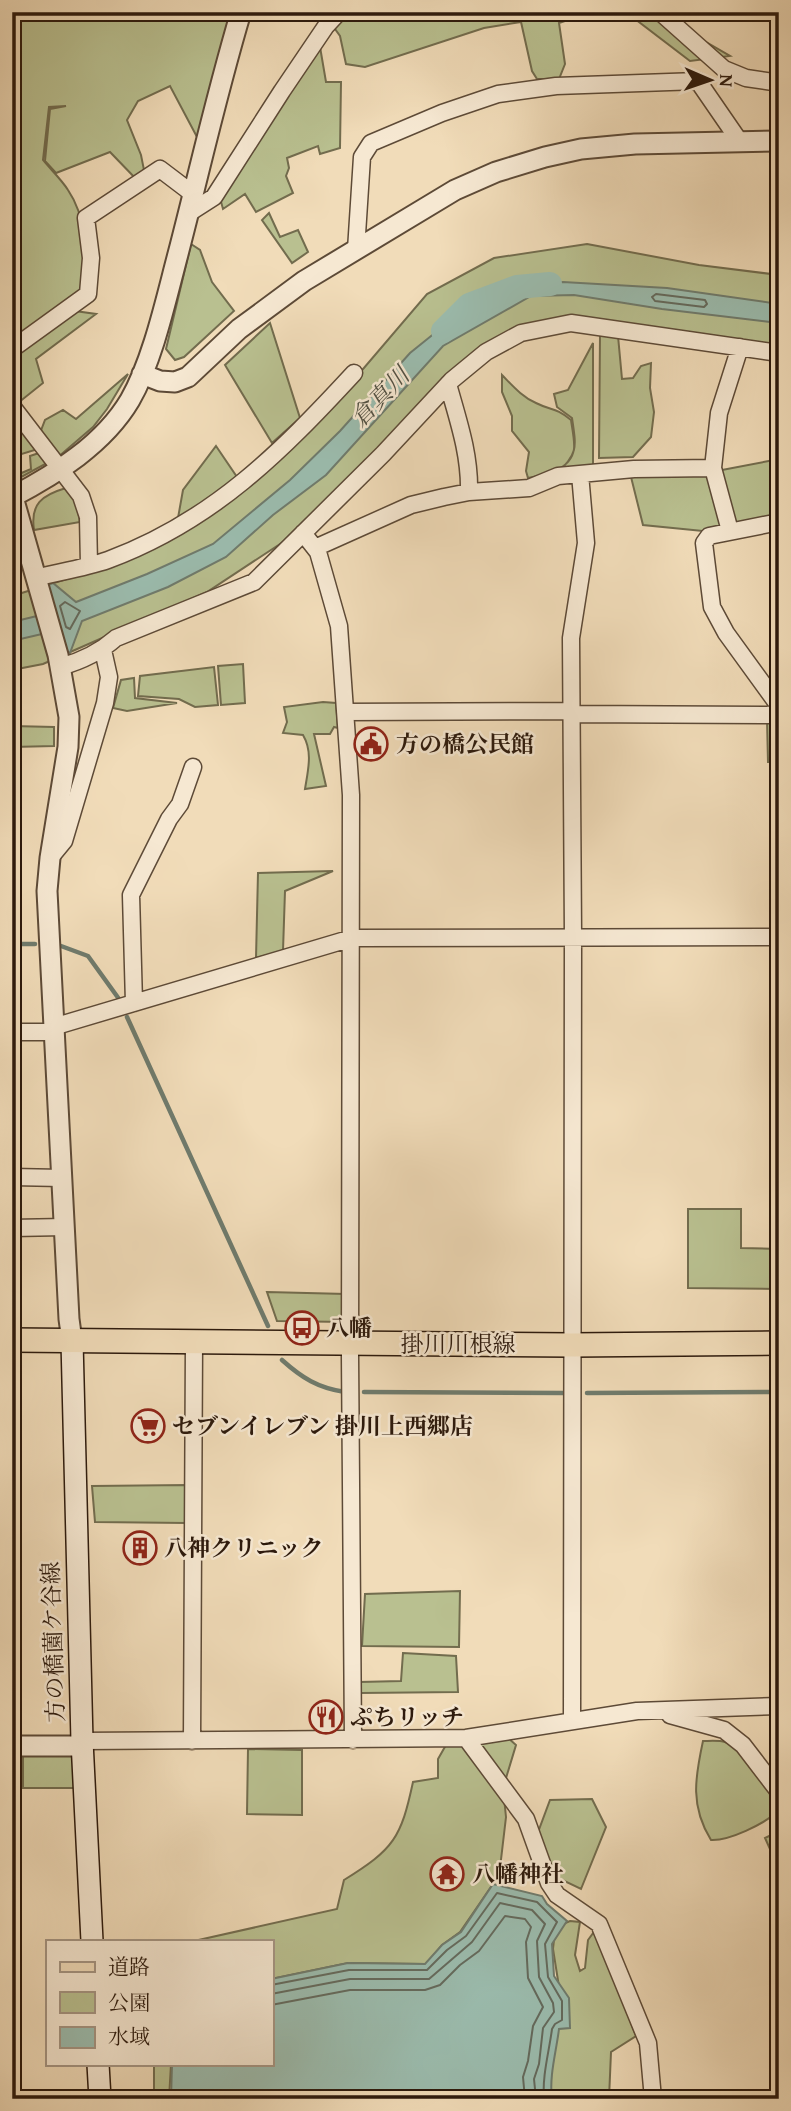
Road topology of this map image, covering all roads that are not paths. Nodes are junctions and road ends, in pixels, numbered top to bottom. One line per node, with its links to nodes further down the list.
1 (241, 12): 9 (street)
2 (339, 12): 9 (street)
3 (660, 12): 5 (street)
4 (684, 12): 5 (street)
5 (691, 40): 6 (street)
6 (779, 86)
7 (779, 141): 8 (street)
8 (740, 142): 10 (street); 10 (street)
9 (191, 204): 12 (street); 15 (street)
10 (356, 250): 15 (street)
11 (740, 347): 13 (street); 16 (street); 19 (street)
12 (12, 349)
13 (779, 353)
14 (355, 373): 27 (street)
15 (142, 374): 18 (street)
16 (448, 384): 21 (street); 25 (street)
17 (12, 406): 18 (street)
18 (62, 468): 22 (street); 27 (street)
19 (713, 468): 20 (street); 24 (street)
20 (580, 474): 21 (street); 34 (street)
21 (469, 492): 26 (street)
22 (13, 497): 28 (street)
23 (779, 522): 24 (street)
24 (730, 531): 31 (street)
25 (303, 533): 26 (street); 29 (street)
26 (315, 548): 32 (street)
27 (89, 565): 28 (street)
28 (36, 583): 30 (street)
29 (103, 650): 30 (street); 36 (street)
30 (59, 661): 36 (street)
31 (779, 706)
32 (345, 712): 34 (street); 39 (street)
33 (779, 712): 34 (street)
34 (572, 713): 37 (street)
35 (193, 766): 40 (street)
36 (50, 858): 41 (street)
37 (573, 937): 38 (street); 39 (street); 52 (street)
38 (779, 937)
39 (352, 938): 40 (street); 50 (street)
40 (134, 1003): 41 (street)
41 (53, 1030): 42 (street); 44 (street)
42 (12, 1032)
43 (12, 1177): 44 (street)
44 (62, 1178): 45 (street)
45 (65, 1227): 46 (street); 48 (street)
46 (12, 1228)
47 (12, 1340): 48 (main road, 掛川川根線)
48 (72, 1341): 49 (main road, 掛川川根線); 59 (main road, 方の橋薗ケ谷線)
49 (194, 1342): 50 (main road, 掛川川根線); 58 (street)
50 (350, 1343): 52 (main road, 掛川川根線); 57 (street)
51 (779, 1343): 52 (main road, 掛川川根線)
52 (572, 1345): 55 (street)
53 (779, 1706): 54 (street)
54 (654, 1710): 55 (street); 61 (street)
55 (572, 1721): 56 (street)
56 (466, 1738): 57 (street); 65 (street)
57 (352, 1740): 58 (street)
58 (192, 1741): 59 (street)
59 (82, 1744): 60 (street); 62 (main road, 方の橋薗ケ谷線)
60 (12, 1746)
61 (779, 1791)
62 (92, 1940)
63 (98, 2066): 64 (main road)
64 (100, 2099)
65 (653, 2099)

